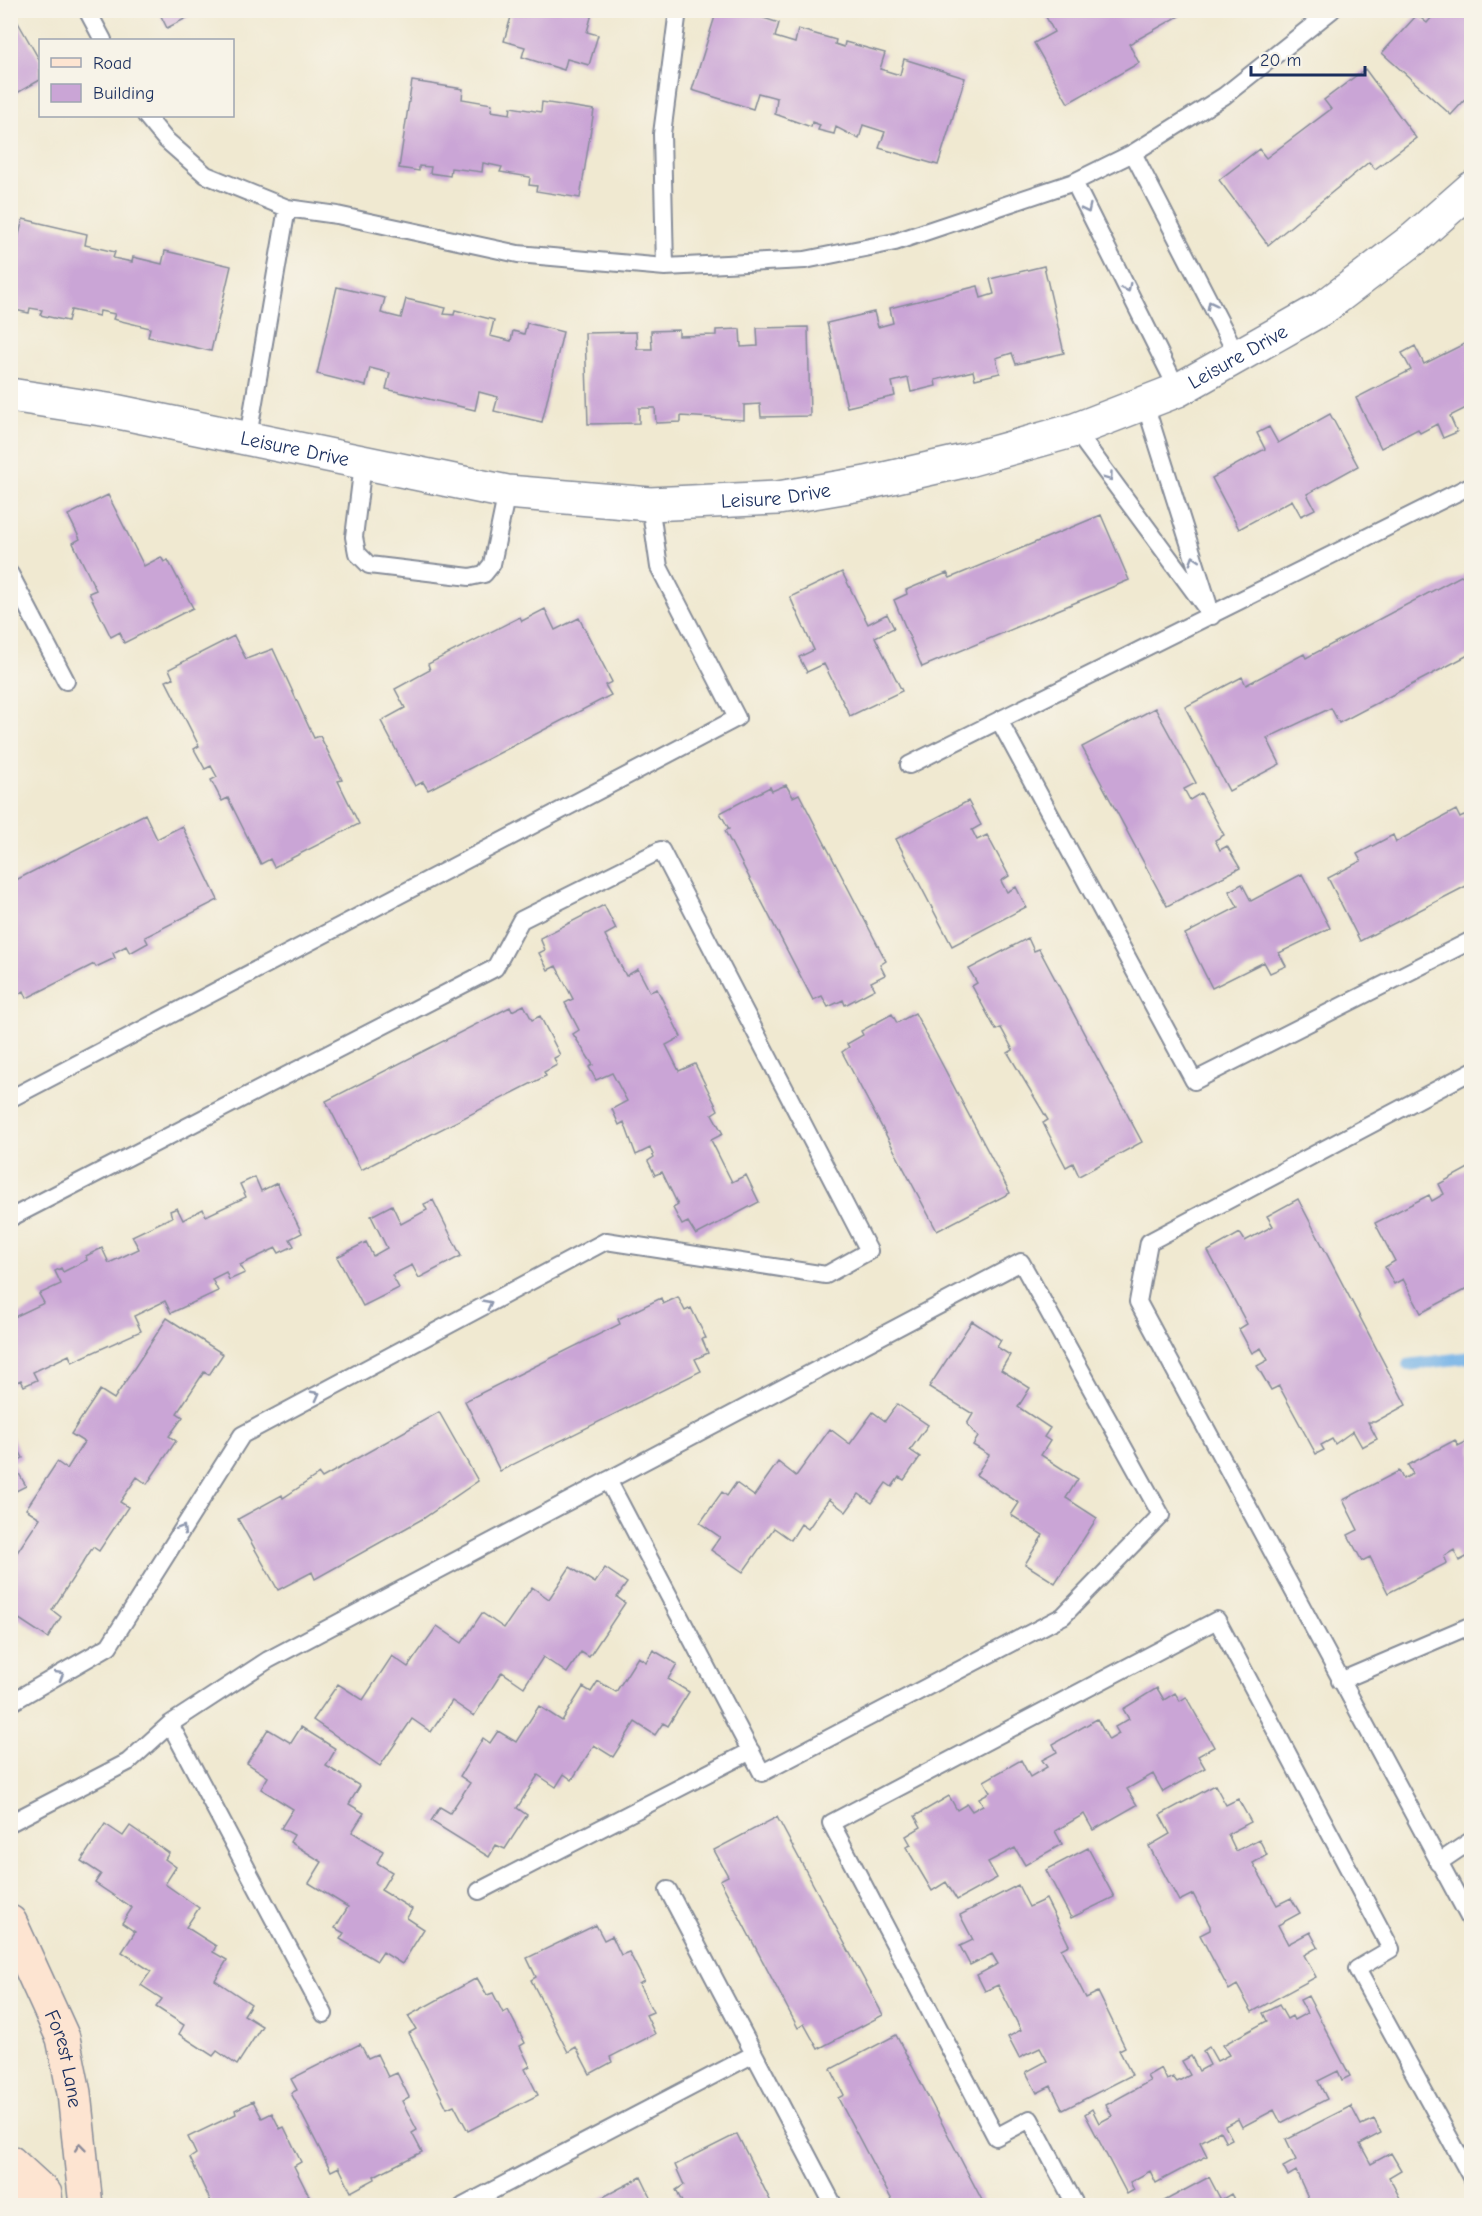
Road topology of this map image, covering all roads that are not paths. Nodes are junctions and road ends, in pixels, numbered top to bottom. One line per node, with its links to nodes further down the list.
1 (87, 10): 4 (lane)
2 (678, 10): 10 (lane)
3 (1332, 10): 6 (lane)
4 (102, 39)
5 (147, 117): 9 (lane)
6 (1133, 153): 7 (lane); 11 (lane, one-way to 6)
7 (1074, 182): 10 (lane); 12 (lane, one-way to 12)
8 (1472, 188): 11 (street, Leisure Drive)
9 (287, 208): 10 (lane); 16 (lane)
10 (665, 267)
11 (1238, 357): 12 (street, Leisure Drive)
12 (1178, 390): 14 (street, Leisure Drive)
13 (10, 395): 16 (street, Leisure Drive)
14 (1145, 404): 15 (street, Leisure Drive); 22 (lane, one-way to 14)
15 (1075, 430): 20 (street, Leisure Drive); 22 (lane, one-way to 22)
16 (248, 437): 17 (street, Leisure Drive)
17 (363, 464): 19 (street, Leisure Drive); 19 (lane)
18 (1472, 485): 22 (lane)
19 (507, 492): 20 (street, Leisure Drive)
20 (650, 504): 28 (lane)
21 (10, 574): 23 (lane)
22 (1212, 616): 24 (lane)
23 (66, 681)
24 (999, 720): 25 (lane); 26 (lane)
25 (909, 765)
26 (1472, 940)
27 (1472, 1071): 32 (lane)
28 (10, 1099)
29 (10, 1218): 33 (lane, one-way to 29)
30 (608, 1480): 34 (lane); 35 (lane); 35 (lane)
31 (1472, 1635): 32 (lane)
32 (1340, 1681): 38 (lane)
33 (10, 1700)
34 (170, 1724): 36 (lane); 43 (lane)
35 (751, 1751): 40 (lane)
36 (10, 1823)
37 (1472, 1840): 38 (lane)
38 (1438, 1863): 42 (lane)
39 (668, 1890): 44 (lane)
40 (479, 1891)
41 (10, 1922): 50 (main road, Forest Lane, one-way to 41)
42 (1472, 1923)
43 (324, 2014)
44 (754, 2054): 51 (lane); 52 (lane)
45 (10, 2162): 49 (main road)
46 (1472, 2179): 53 (lane)
47 (10, 2185): 48 (main road)
48 (12, 2205)
49 (46, 2205)
50 (86, 2205)
51 (463, 2205)
52 (834, 2205)
53 (1076, 2205)

